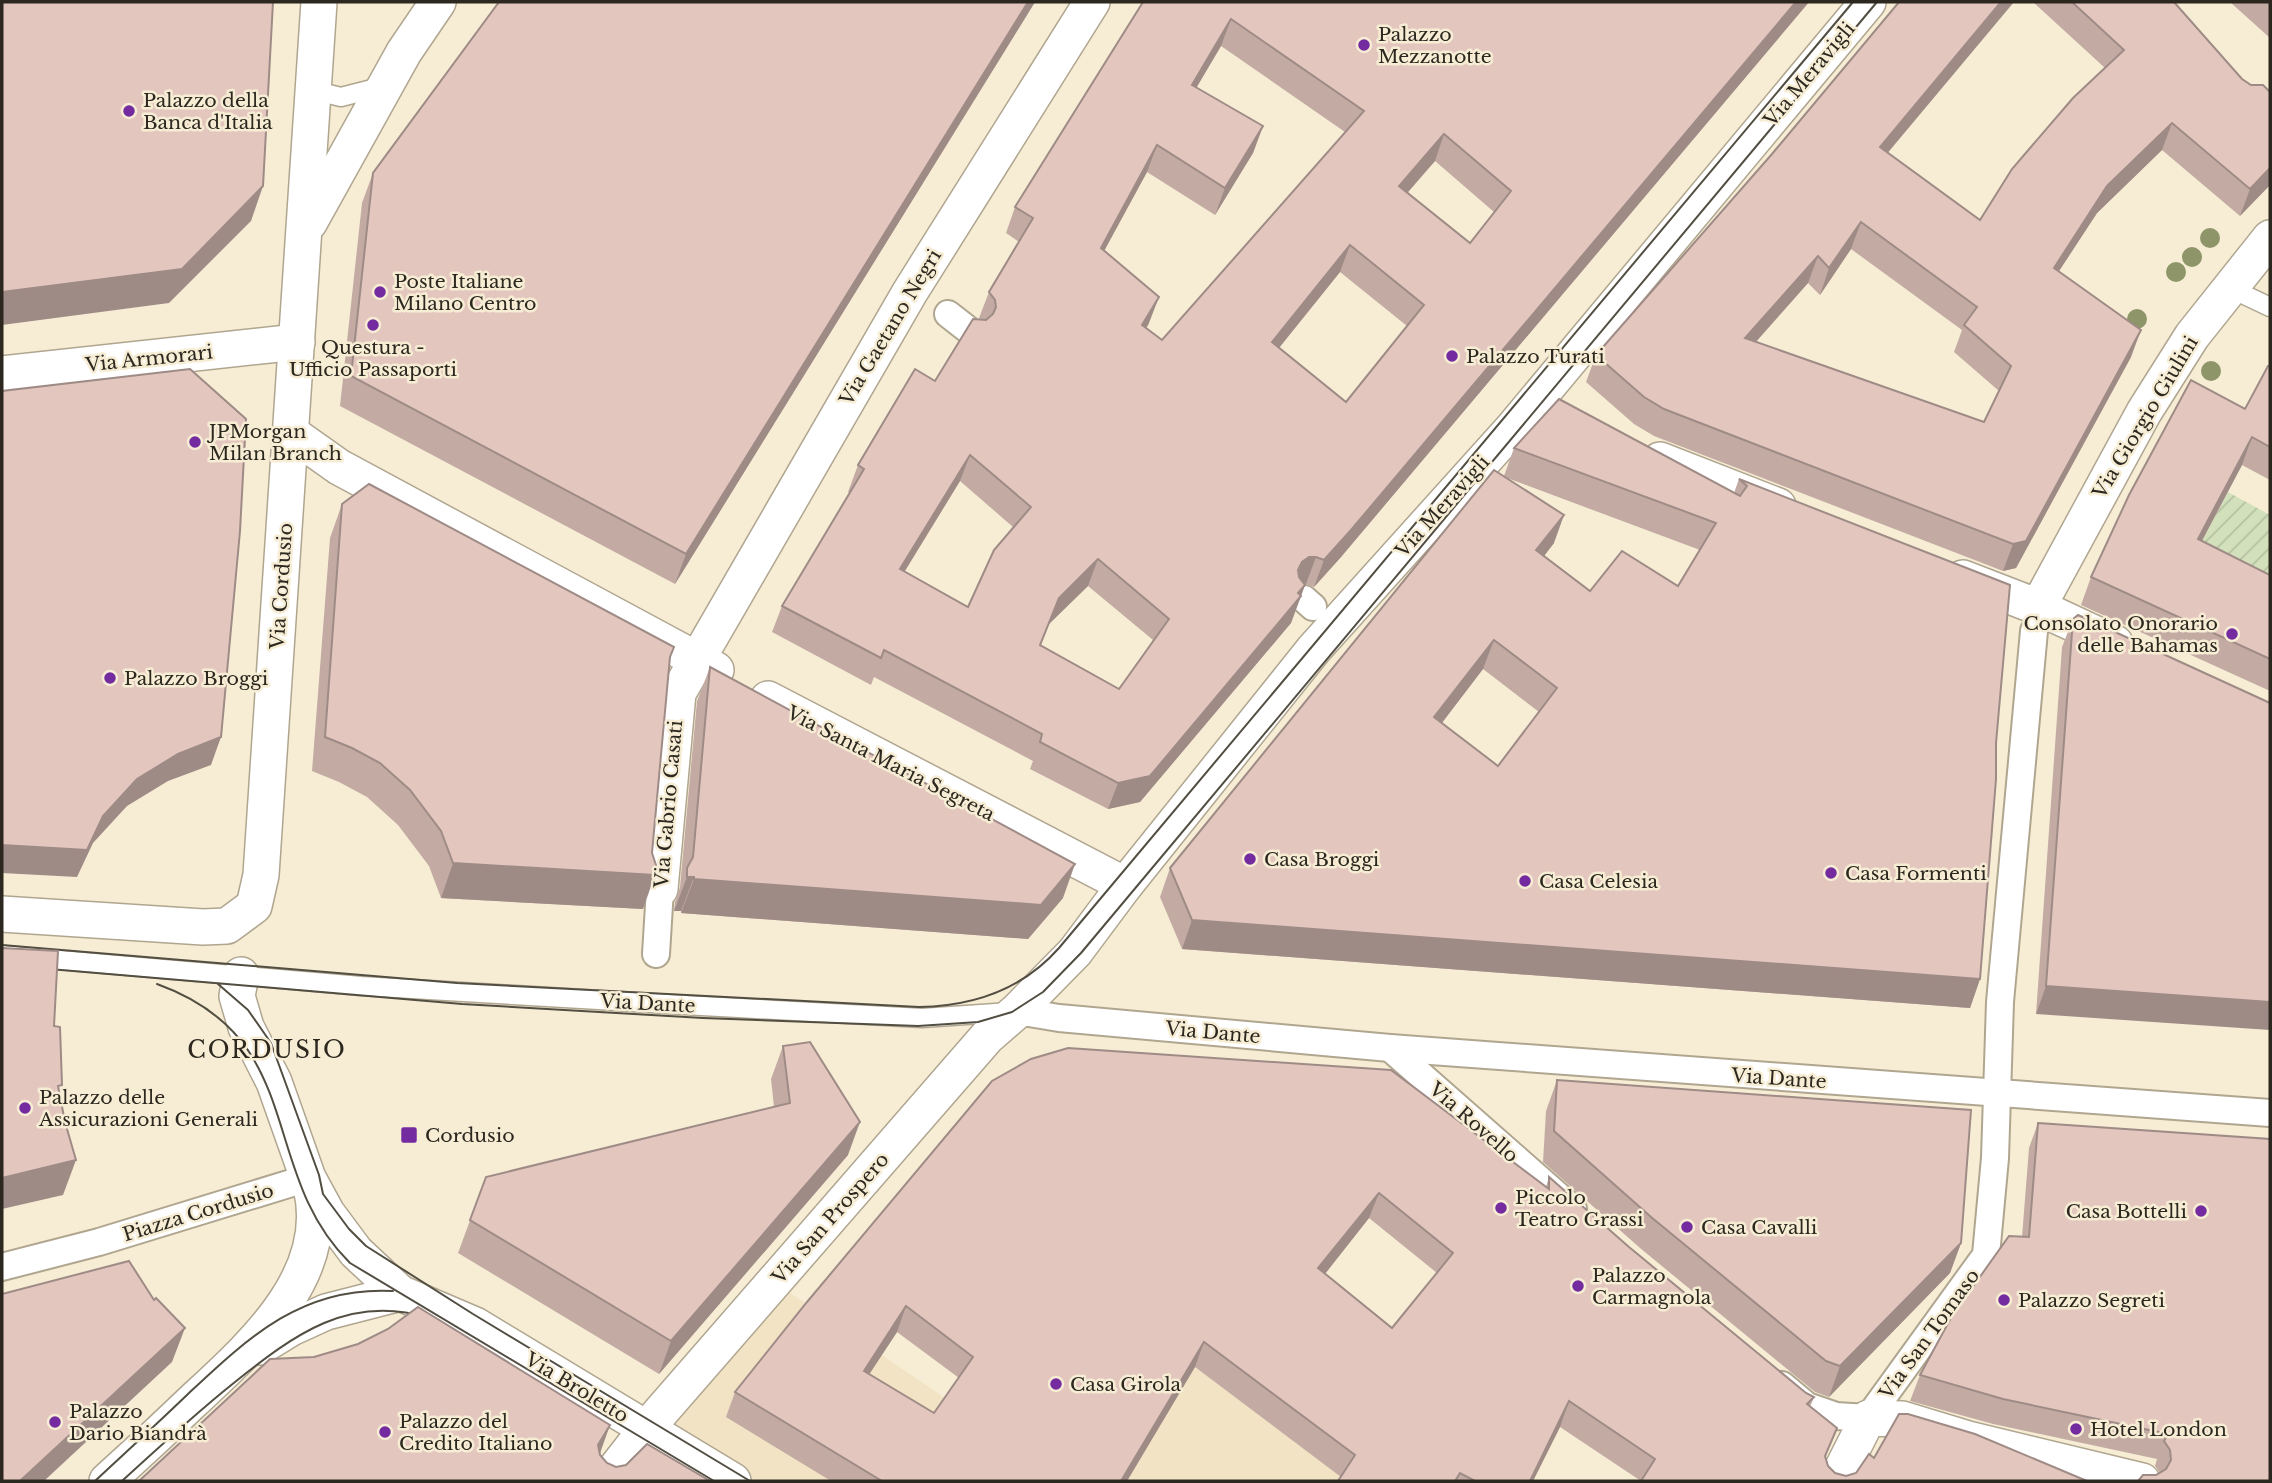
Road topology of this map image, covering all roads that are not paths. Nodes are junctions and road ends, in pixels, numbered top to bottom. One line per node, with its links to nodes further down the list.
1 (319, 2): 6 (street, Via Cordusio)
2 (438, 2): 5 (street)
3 (1092, 2): 22 (street, Via Gaetano Negri)
4 (1868, 2): 15 (street, Via Meravigli)
5 (385, 85): 6 (lane); 7 (street)
6 (312, 90): 7 (street, Via Cordusio)
7 (304, 232): 13 (street, Via Cordusio)
8 (2270, 238): 9 (street, Via Giorgio Giulini)
9 (2231, 288): 10 (lane); 21 (street, Via Giorgio Giulini)
10 (2270, 307)
11 (948, 314): 12 (street)
12 (971, 332)
13 (297, 342): 14 (street, Via Armorari); 17 (street, Via Cordusio)
14 (2, 373)
15 (1541, 394): 16 (street); 24 (street, Via Meravigli)
16 (1573, 412)
17 (291, 433): 22 (street, Via Santa Maria Segreta); 26 (street, Via Cordusio)
18 (1633, 447): 19 (street)
19 (1801, 515)
20 (1928, 565): 21 (street)
21 (2036, 619): 23 (street); 32 (street, Via Giorgio Giulini)
22 (696, 658): 24 (street, Via Santa Maria Segreta); 25 (street, Via Gabrio Casati)
23 (2147, 658)
24 (1125, 885): 30 (street, Via Meravigli)
25 (660, 889): 27 (street, Via Gabrio Casati)
26 (2, 914)
27 (656, 954)
28 (2, 955): 29 (lane)
29 (240, 975): 30 (lane, Via Dante); 34 (street)
30 (1017, 1011): 31 (street, Via Dante); 41 (street, Via San Prospero)
31 (1391, 1048): 32 (street, Via Dante); 35 (street, Via Rovello)
32 (1996, 1094): 33 (street, Via Dante); 40 (street, Via San Tomaso)
33 (2270, 1113)
34 (308, 1178): 36 (street, Piazza Cordusio); 37 (street); 39 (street)
35 (1589, 1223)
36 (2, 1267)
37 (409, 1296): 39 (street); 41 (street, Via Broletto)
38 (1766, 1371): 40 (street)
39 (208, 1387): 42 (street)
40 (1868, 1418): 45 (street, Via San Tomaso); 46 (street)
41 (647, 1429): 43 (street, Via San Prospero); 44 (street, Via Broletto)
42 (107, 1481)
43 (606, 1481)
44 (733, 1481)
45 (1836, 1481)
46 (2142, 1481)

